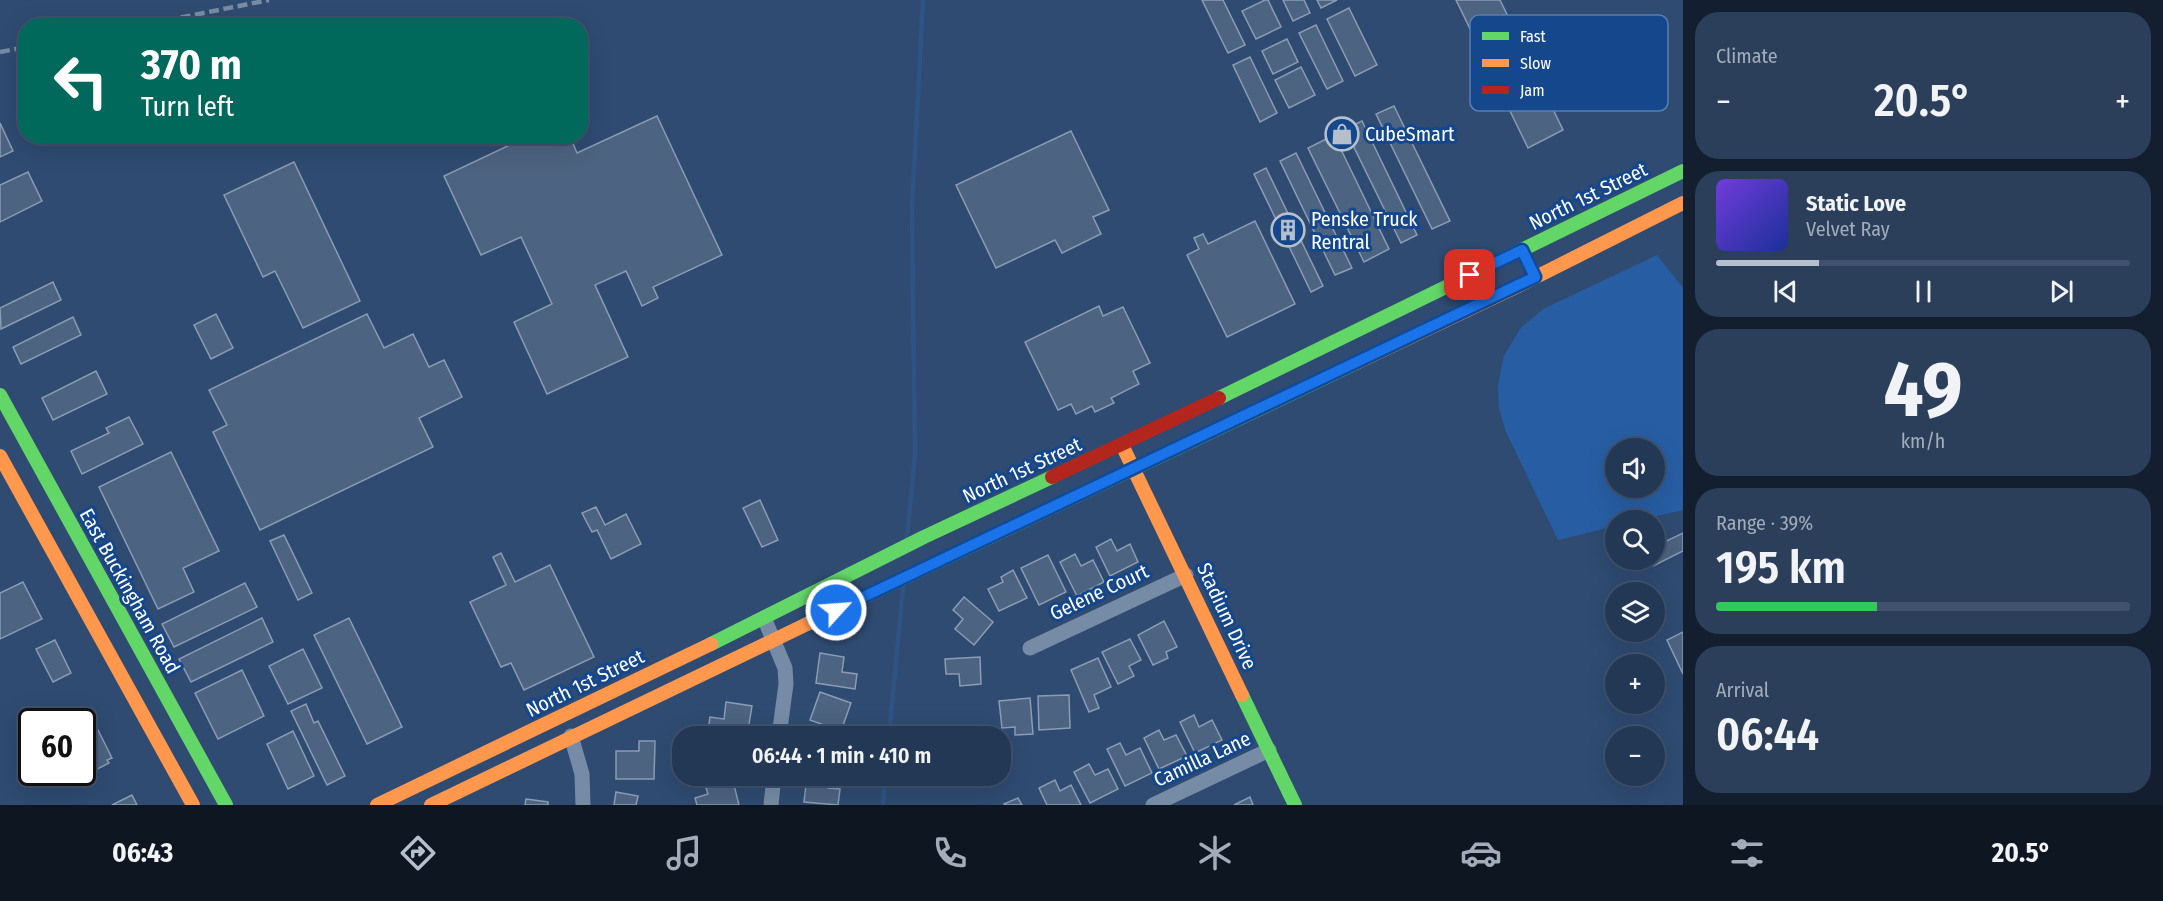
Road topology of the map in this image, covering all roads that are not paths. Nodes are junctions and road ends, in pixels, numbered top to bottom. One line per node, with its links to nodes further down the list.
1 (1683, 171): 3 (main road, North 1st Street)
2 (1683, 203): 3 (main road, North 1st Street)
3 (1529, 263): 5 (main road, North 1st Street); 7 (main road, North 1st Street)
4 (0, 395): 9 (main road, East Buckingham Road)
5 (1122, 445): 7 (main road, Stadium Drive); 8 (main road, North 1st Street)
6 (0, 456): 9 (main road, East Buckingham Road)
7 (1133, 468): 10 (main road, North 1st Street); 11 (main road, Stadium Drive)
8 (1019, 493): 10 (main road); 12 (main road, North 1st Street)
9 (44, 505): 15 (main road, East Buckingham Road); 15 (main road, East Buckingham Road)
10 (926, 567): 13 (main road, North 1st Street)
11 (1186, 575): 14 (street, Gelene Court); 18 (main road, Stadium Drive)
12 (764, 618): 13 (street); 19 (main road, North 1st Street)
13 (774, 640): 16 (street); 17 (main road, North 1st Street)
14 (1030, 648)
15 (138, 677): 22 (main road, East Buckingham Road); 23 (main road, East Buckingham Road)
16 (780, 726)
17 (571, 736): 20 (main road, North 1st Street); 26 (street)
18 (1269, 750): 28 (street, Camilla Lane); 29 (main road, Stadium Drive)
19 (479, 756): 20 (main road); 24 (main road, North 1st Street)
20 (489, 776): 25 (main road, North 1st Street)
21 (773, 786): 27 (street)
22 (193, 805)
23 (226, 805)
24 (377, 805)
25 (431, 805)
26 (583, 805)
27 (771, 805)
28 (1153, 805)
29 (1295, 805)

